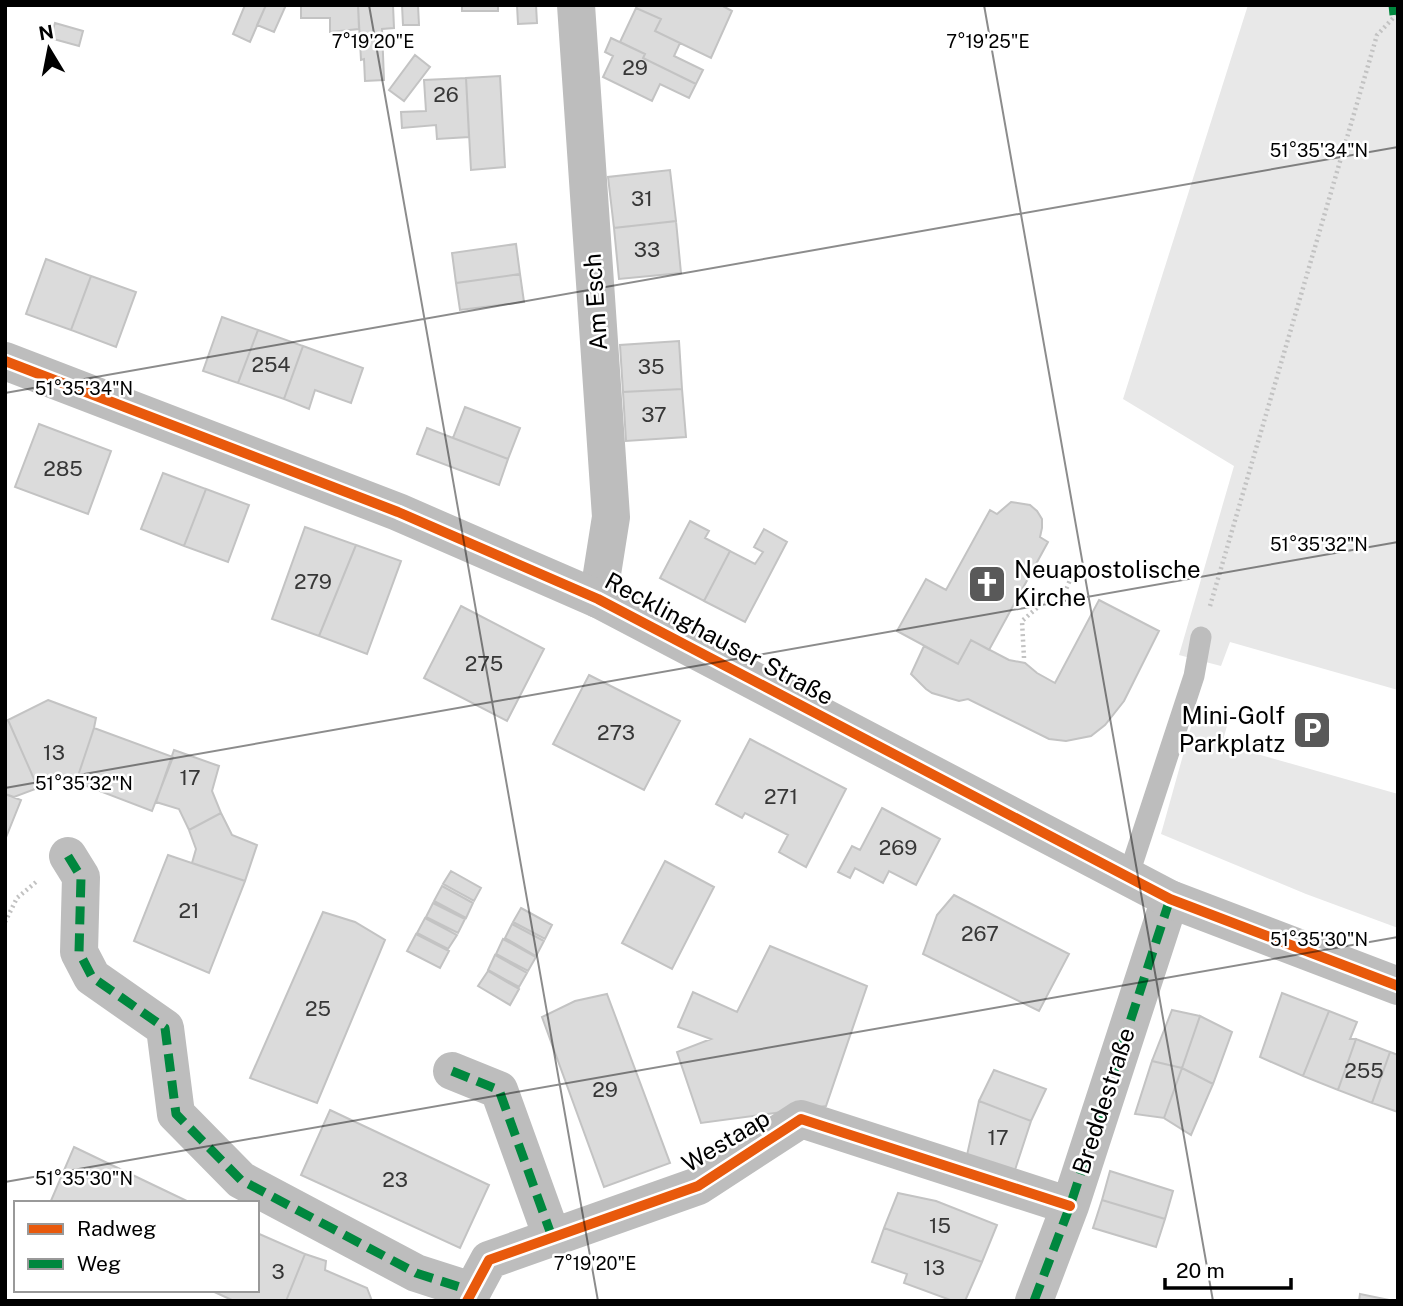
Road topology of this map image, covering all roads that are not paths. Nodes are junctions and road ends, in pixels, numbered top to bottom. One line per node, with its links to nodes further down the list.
1 (576, 5): 3 (street, Am Esch)
2 (5, 361): 3 (street, Recklinghauser Straße)
3 (598, 599): 6 (street, Recklinghauser Straße)
4 (1202, 637): 6 (lane)
5 (68, 856): 12 (street, Westaap)
6 (1128, 877): 7 (street, Recklinghauser Straße)
7 (1170, 899): 8 (street, Recklinghauser Straße); 10 (street, Breddestraße)
8 (1398, 986)
9 (452, 1071): 11 (street)
10 (1070, 1206): 11 (street, Westaap); 13 (street, Breddestraße)
11 (552, 1237): 12 (street, Westaap)
12 (470, 1296)
13 (1034, 1301)

